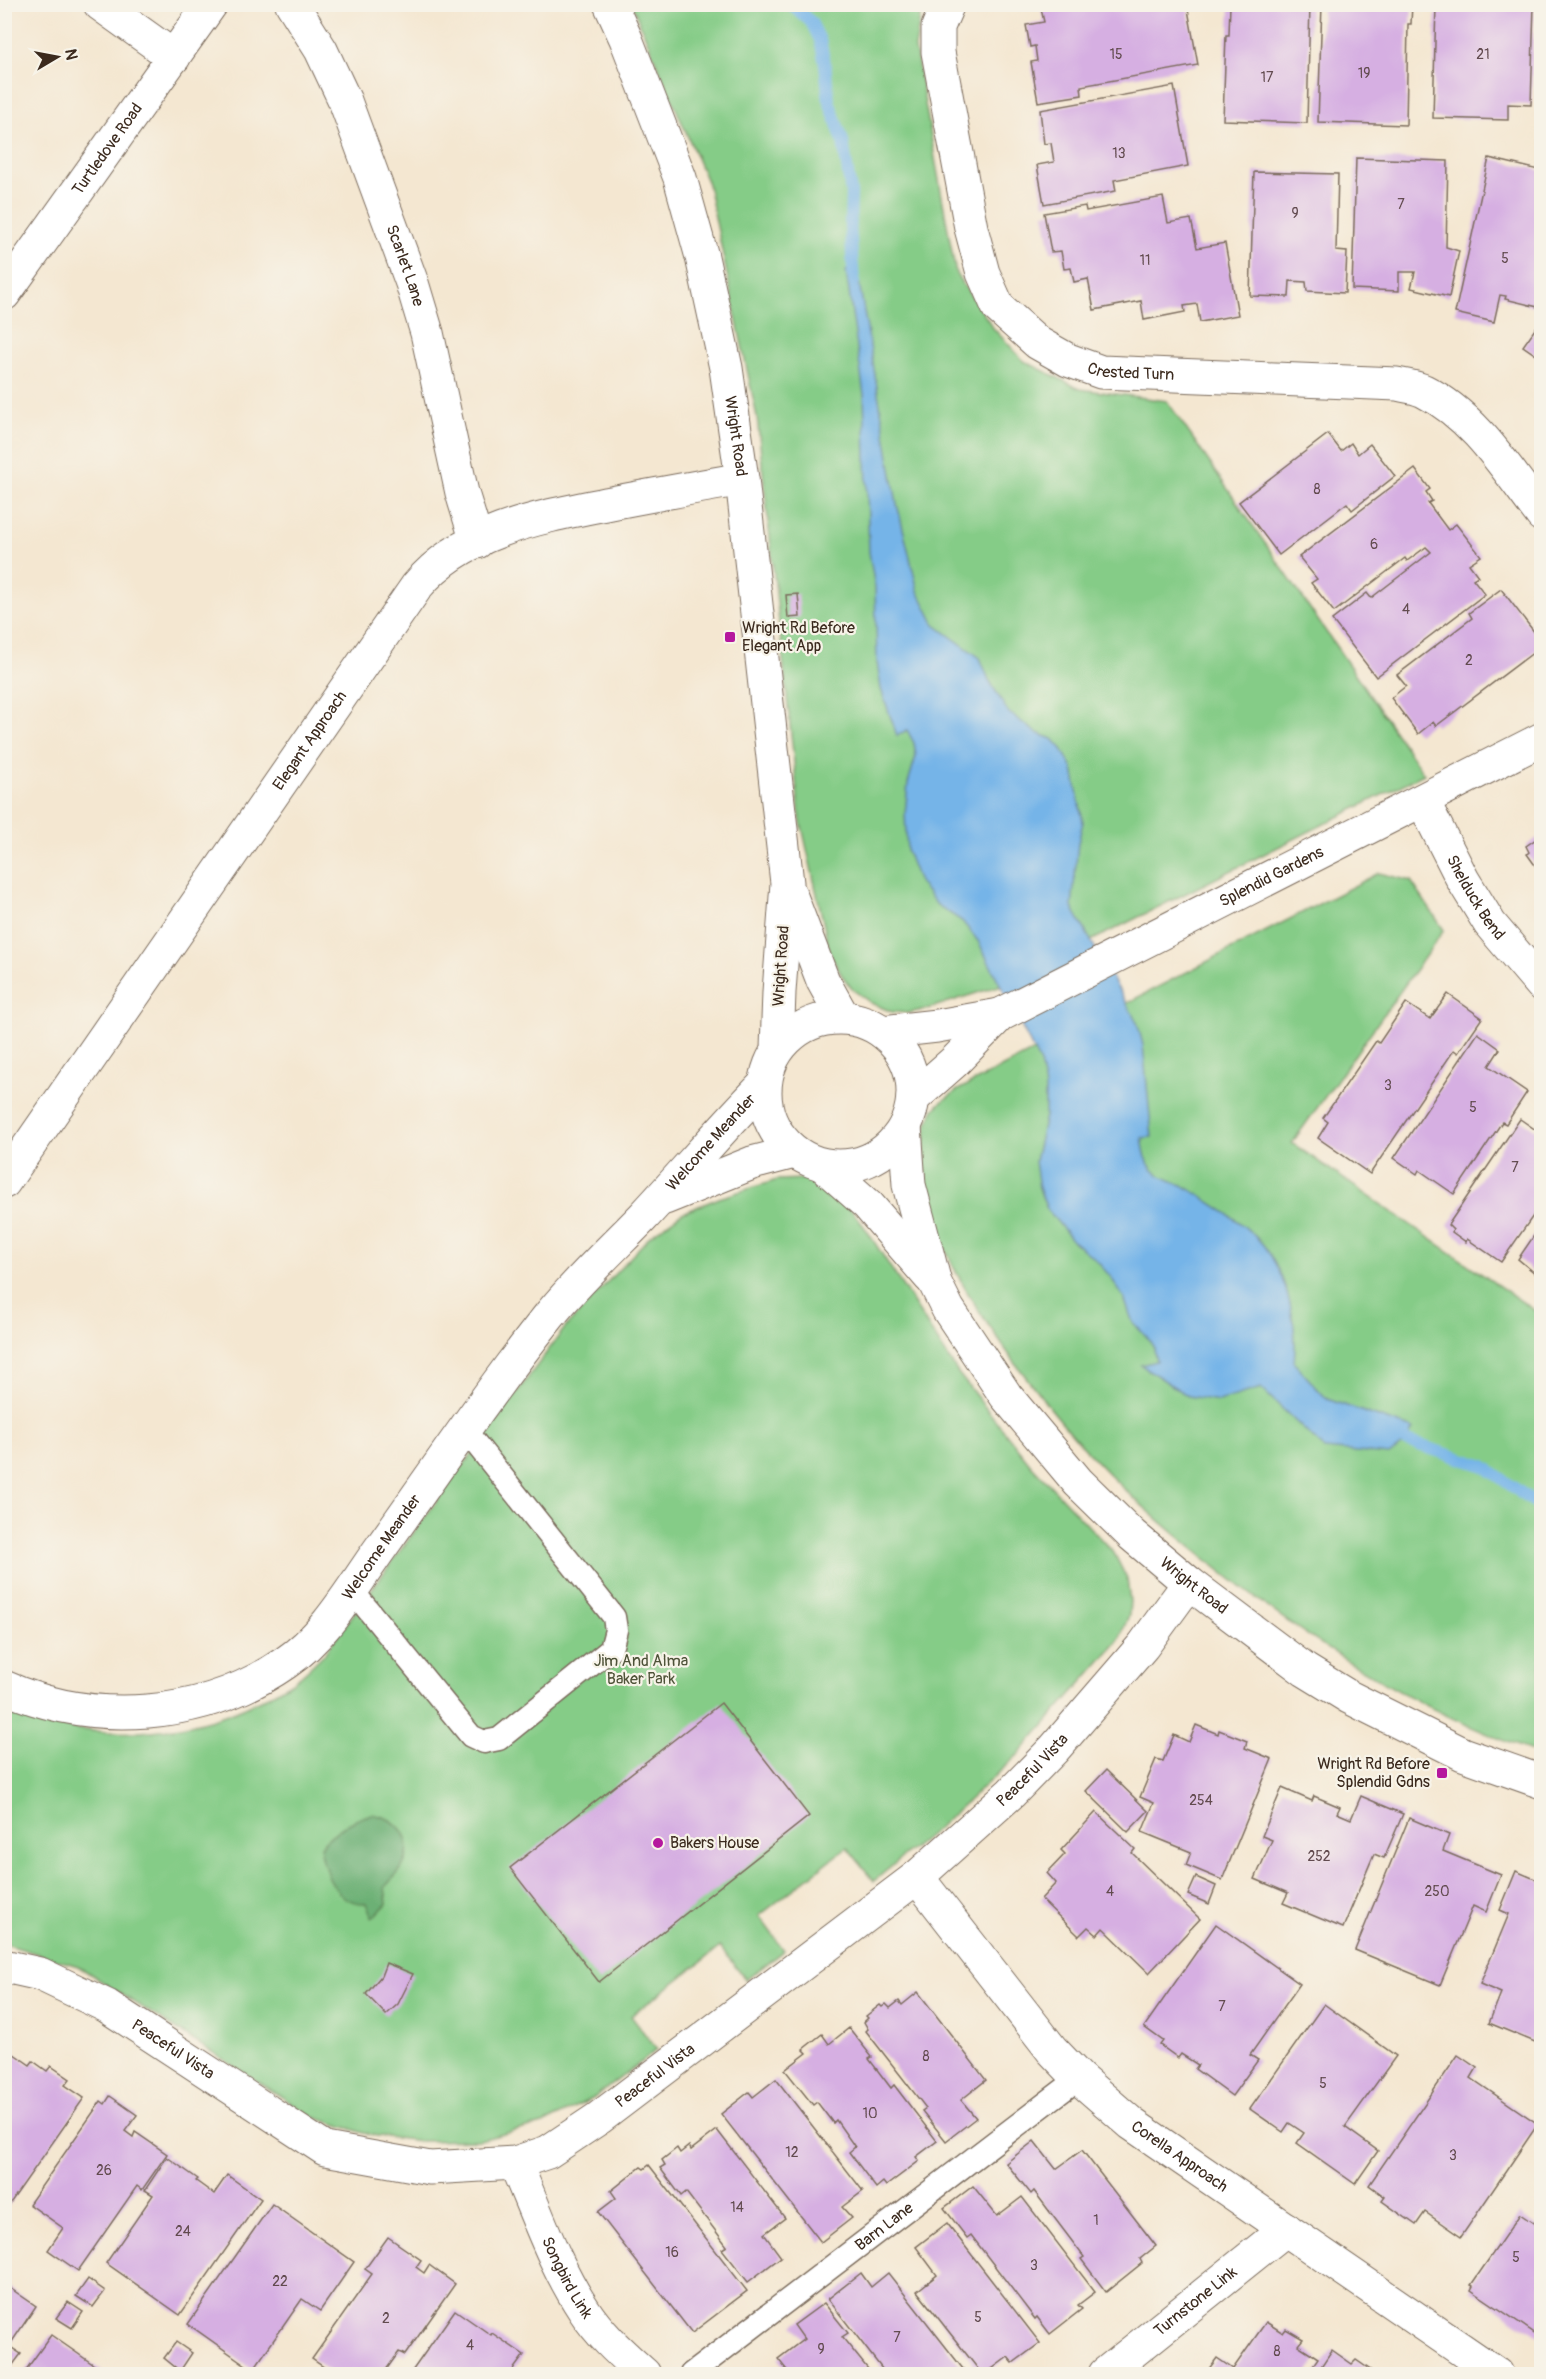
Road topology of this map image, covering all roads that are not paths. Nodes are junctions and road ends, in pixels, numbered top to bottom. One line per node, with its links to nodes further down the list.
1 (100, 4): 6 (street)
2 (211, 4): 6 (street, Turtledove Road)
3 (292, 4): 10 (street, Scarlet Lane)
4 (609, 4): 8 (street, Wright Road)
5 (948, 4): 9 (street, Crested Turn)
6 (174, 57): 7 (street, Turtledove Road)
7 (4, 294)
8 (742, 479): 10 (street, Elegant Approach); 13 (street, Wright Road)
9 (1542, 515)
10 (477, 542): 23 (street, Elegant Approach)
11 (1542, 740): 12 (street, Splendid Gardens)
12 (1423, 801): 14 (street, Shelduck Bend); 15 (street, Splendid Gardens)
13 (787, 884): 16 (street, Wright Road); 18 (street, Wright Road)
14 (1542, 985)
15 (1000, 1015): 17 (street, Splendid Gardens); 20 (street, Splendid Gardens)
16 (843, 1017): 17 (street); 18 (street)
17 (883, 1032): 20 (street)
18 (777, 1049): 19 (street)
19 (764, 1086): 21 (street); 24 (street, Welcome Meander)
20 (909, 1112): 22 (street); 25 (street, Wright Road)
21 (794, 1152): 22 (street); 24 (street, Welcome Meander)
22 (824, 1165): 25 (street, Wright Road)
23 (4, 1182)
24 (658, 1201): 26 (street, Welcome Meander)
25 (935, 1283): 27 (street, Wright Road)
26 (465, 1430): 28 (street, Welcome Meander); 28 (lane)
27 (1189, 1583): 30 (street, Wright Road); 31 (street, Peaceful Vista)
28 (351, 1588): 29 (street, Welcome Meander)
29 (4, 1687)
30 (1542, 1782)
31 (917, 1877): 33 (street, Corella Approach); 34 (street, Peaceful Vista)
32 (4, 1966): 34 (street, Peaceful Vista)
33 (1079, 2078): 35 (street, Corella Approach); 37 (lane, Barn Lane)
34 (515, 2163): 36 (street, Songbird Link)
35 (1286, 2229): 38 (street, Turnstone Link); 39 (street, Corella Approach)
36 (644, 2374)
37 (691, 2374)
38 (1105, 2374)
39 (1497, 2374)

